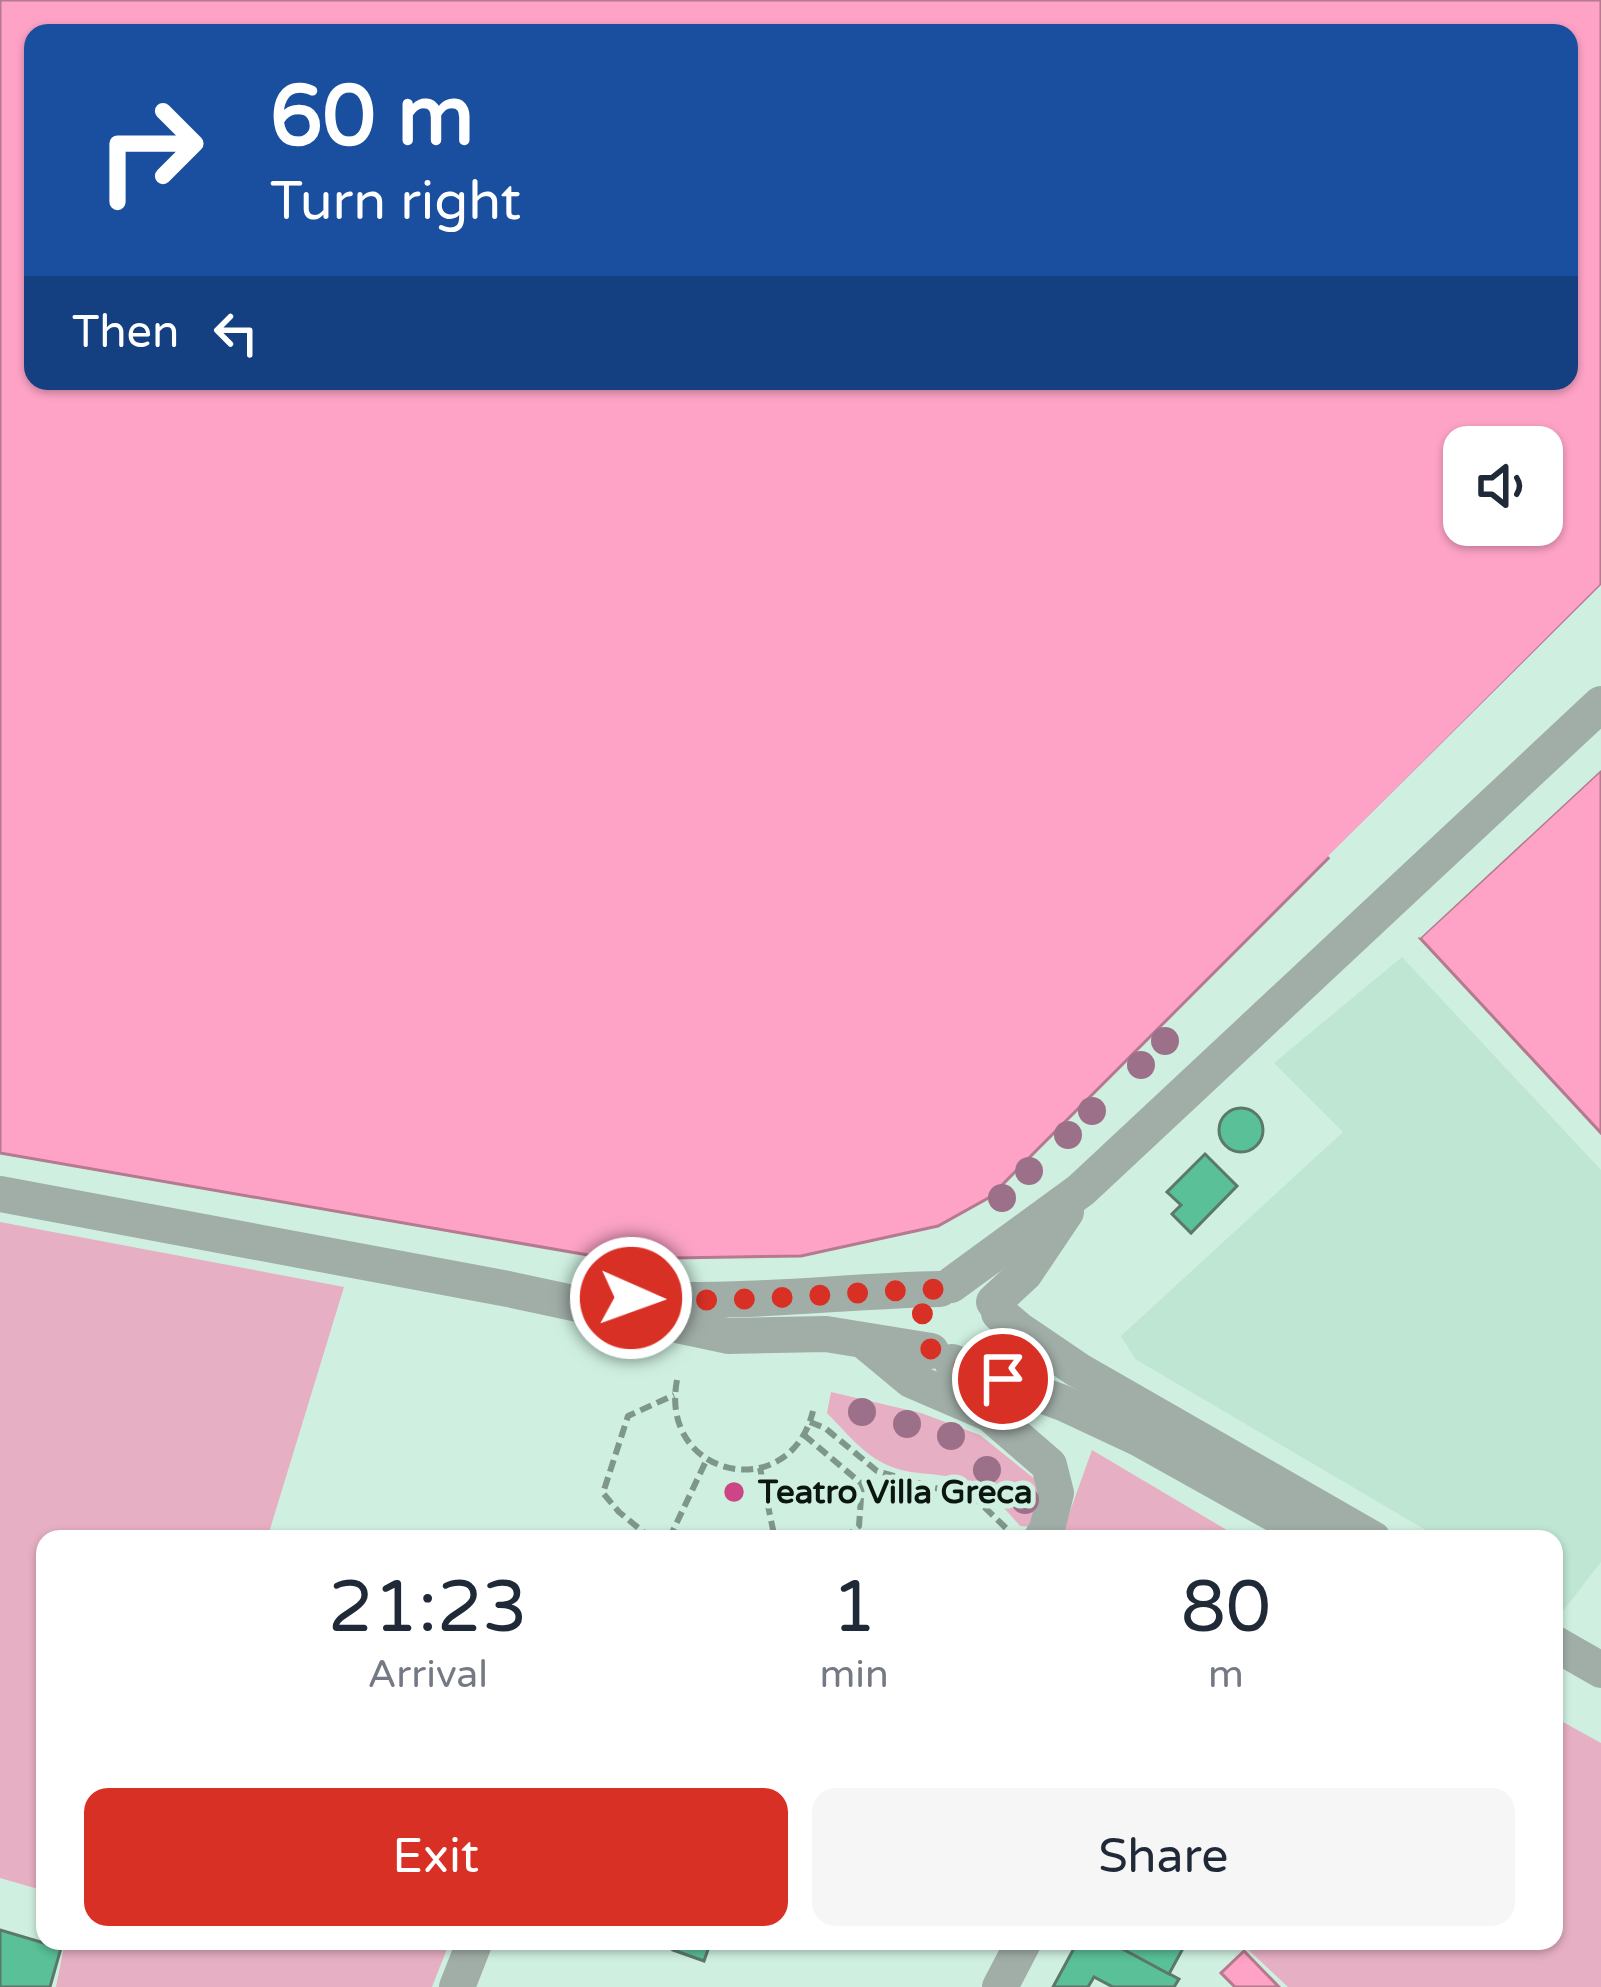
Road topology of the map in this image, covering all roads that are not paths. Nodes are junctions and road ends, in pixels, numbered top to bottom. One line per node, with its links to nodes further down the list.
1 (1601, 704): 2 (street)
2 (1082, 1190): 4 (street); 6 (street)
3 (0, 1194): 5 (street)
4 (946, 1287): 5 (street); 6 (street); 8 (street)
5 (508, 1289): 7 (street)
6 (996, 1307): 8 (street); 11 (street)
7 (862, 1340): 8 (street); 9 (street)
8 (942, 1357): 10 (street)
9 (1046, 1530)
10 (1303, 1530)
11 (1357, 1530)
12 (1563, 1648): 13 (street)
13 (1601, 1670)
14 (1563, 1676): 15 (street)
15 (1601, 1697)
16 (471, 1950): 18 (street)
17 (1019, 1950): 19 (street)
18 (457, 1987)
19 (1000, 1987)

